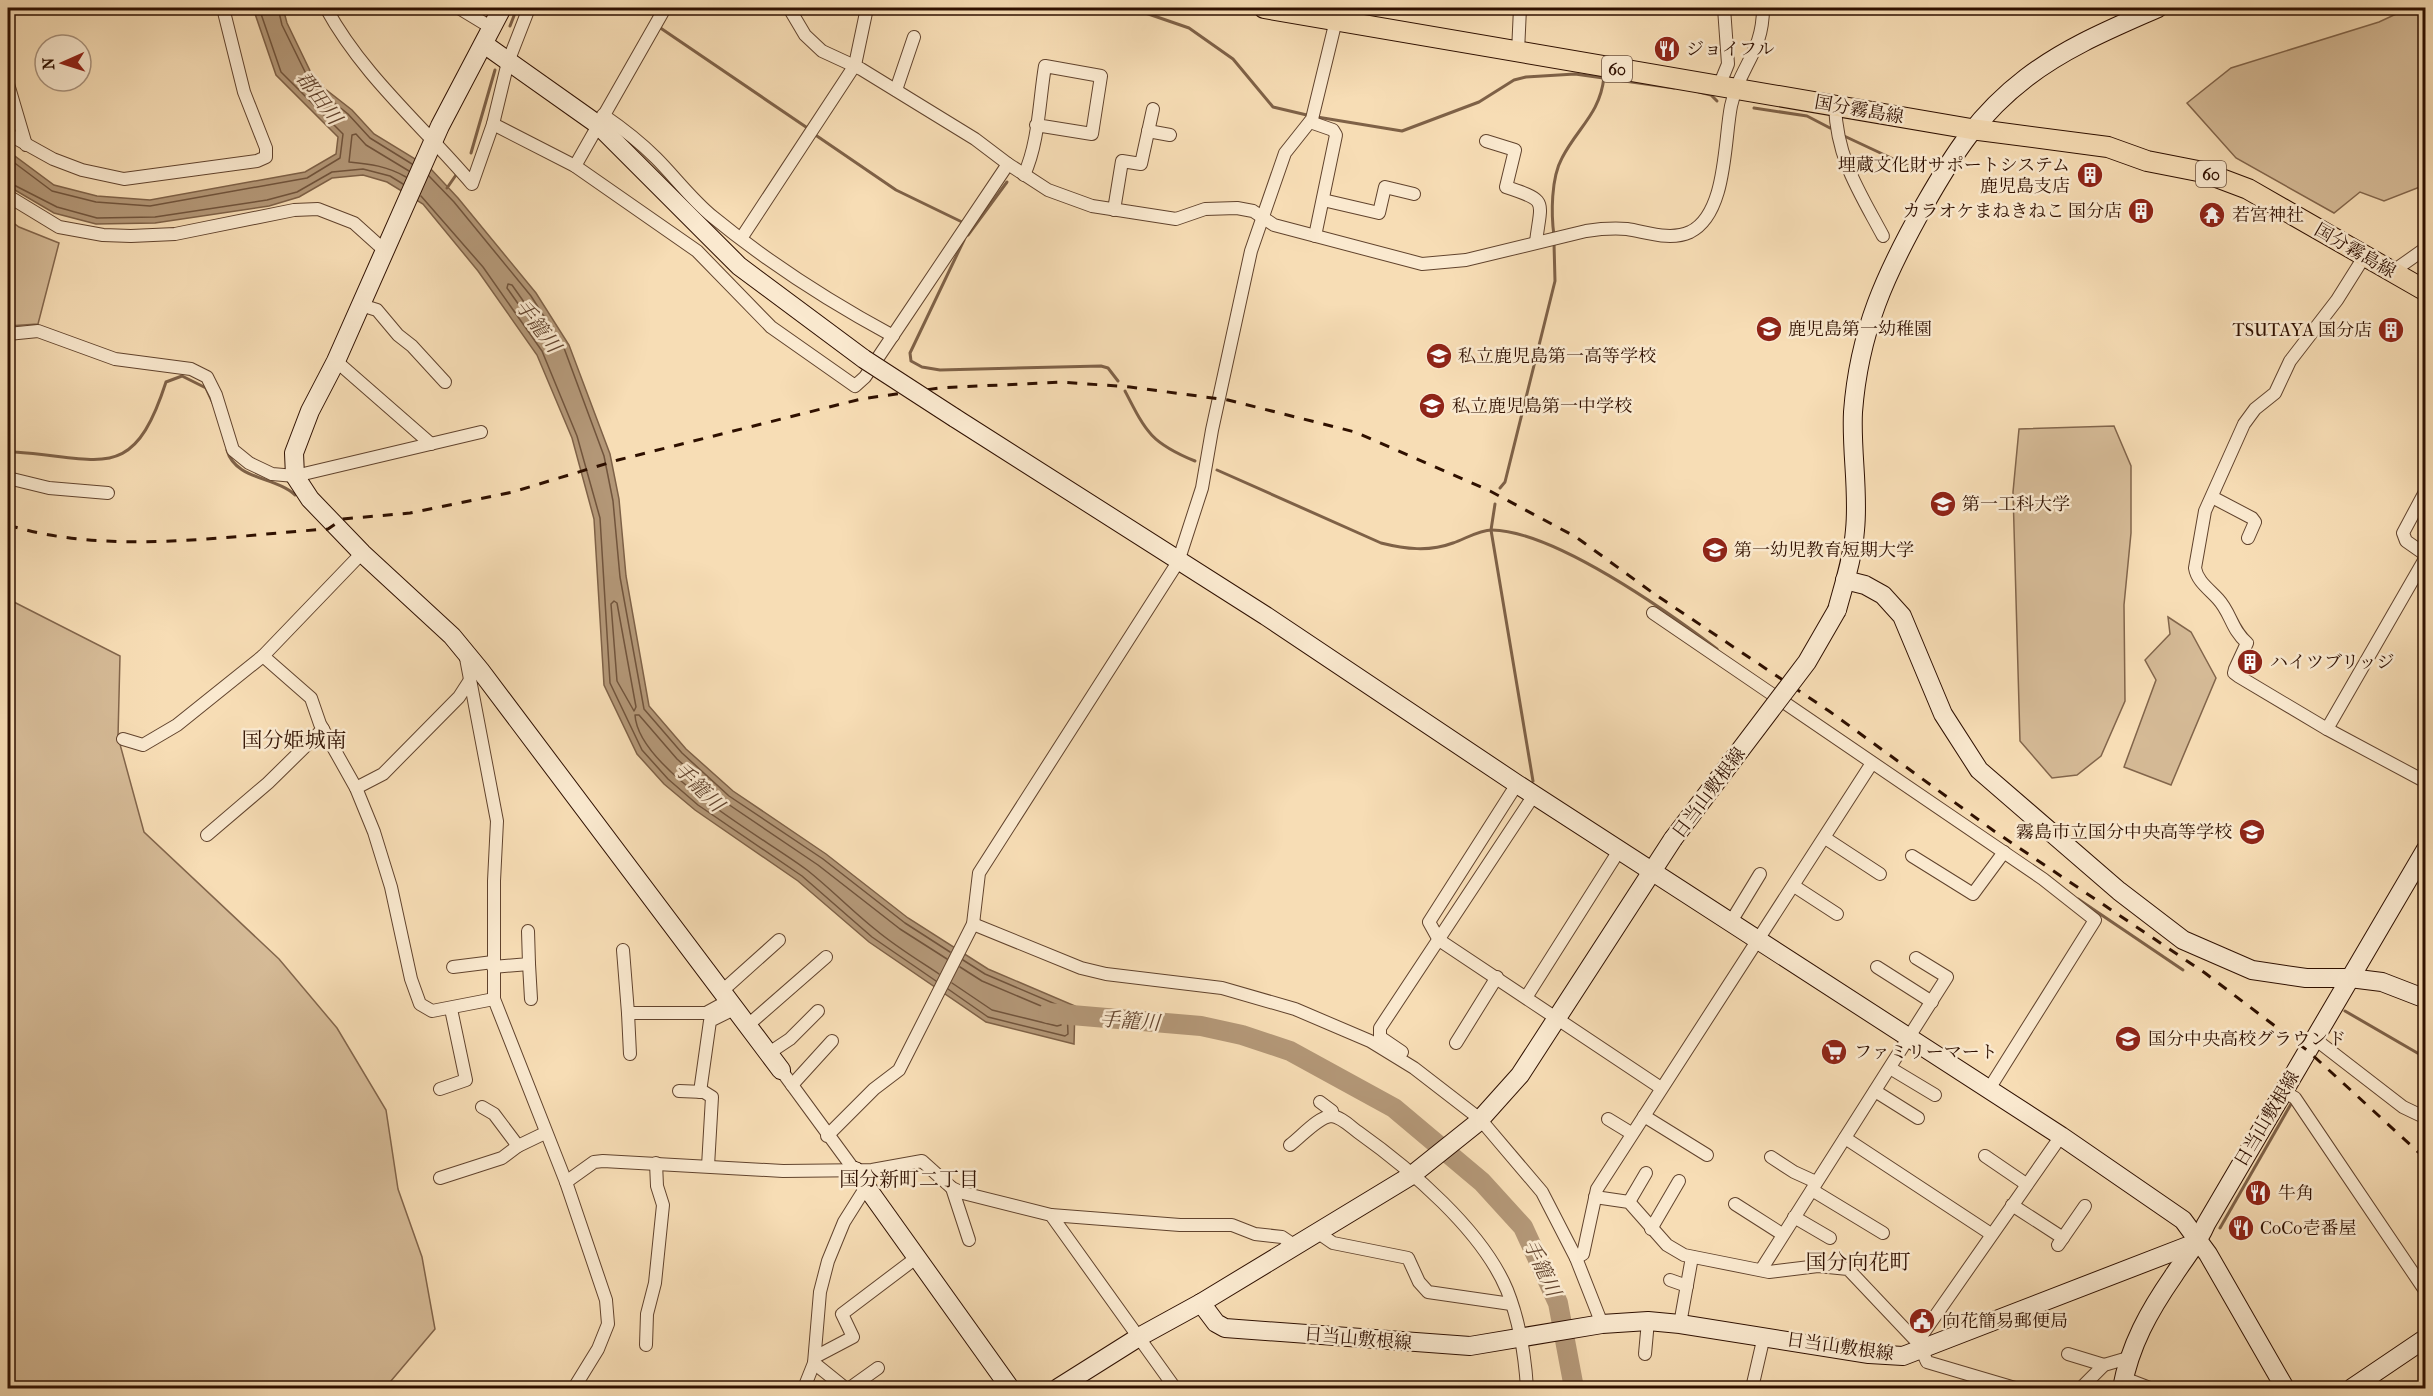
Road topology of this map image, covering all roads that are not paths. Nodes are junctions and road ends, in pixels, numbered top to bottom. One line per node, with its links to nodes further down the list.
1 (223, 8): 35 (street)
2 (326, 8): 33 (street)
3 (459, 8): 15 (street)
4 (502, 8): 15 (street)
5 (529, 8): 18 (street)
6 (665, 8): 26 (street)
7 (789, 8): 19 (street)
8 (867, 8): 19 (street)
9 (1264, 8): 14 (main road, 国分霧島線 / 60)
10 (1520, 8): 17 (street)
11 (1724, 8): 21 (street)
12 (1763, 8): 21 (street)
13 (2158, 8): 29 (street, 日当山敷根線)
14 (1338, 14): 17 (main road, 国分霧島線 / 60); 25 (street)
15 (488, 36): 18 (street); 33 (street)
16 (914, 37): 22 (street)
17 (1518, 52): 21 (main road, 国分霧島線 / 60)
18 (508, 62): 26 (street); 27 (street)
19 (855, 65): 22 (street); 46 (street)
20 (8, 84): 35 (street)
21 (1727, 88): 23 (main road, 国分霧島線 / 60); 47 (street)
22 (896, 90): 36 (street)
23 (1836, 106): 29 (main road, 国分霧島線 / 60); 45 (street)
24 (1153, 109): 30 (street)
25 (1312, 118): 41 (street); 43 (street)
26 (600, 120): 37 (street); 46 (street); 68 (street, bridge)
27 (493, 124): 33 (street); 37 (street)
28 (1036, 125): 28 (street); 38 (street)
29 (1971, 129): 50 (main road, 国分霧島線 / 60); 69 (street, 日当山敷根線)
30 (1148, 131): 32 (street); 42 (street)
31 (8, 134): 35 (street)
32 (1170, 135)
33 (434, 139): 48 (street)
34 (1486, 141): 47 (street)
35 (26, 145)
36 (1008, 164): 38 (street); 55 (street)
37 (575, 166): 55 (street)
38 (1024, 175): 42 (street)
39 (1414, 194): 41 (street)
40 (8, 196): 48 (street)
41 (1323, 200): 44 (street)
42 (1114, 210): 43 (street)
43 (1263, 219): 44 (street); 68 (street)
44 (1315, 236): 47 (street)
45 (1883, 236)
46 (742, 237): 55 (street)
47 (1541, 241)
48 (385, 247): 53 (street)
49 (2426, 248): 51 (street)
50 (2364, 257): 51 (main road, 国分霧島線 / 60); 64 (street)
51 (2392, 272): 52 (main road, 国分霧島線 / 60)
52 (2426, 291)
53 (361, 304): 56 (street); 57 (street)
54 (8, 334): 60 (street)
55 (893, 336)
56 (336, 361): 59 (street); 60 (street)
57 (445, 382)
58 (481, 432): 59 (street)
59 (431, 444): 60 (street)
60 (295, 476): 66 (street)
61 (8, 478): 63 (street)
62 (2426, 490): 67 (street)
63 (108, 493)
64 (2212, 497): 65 (street); 75 (street)
65 (2248, 538)
66 (362, 554): 71 (street); 72 (street)
67 (2426, 556): 75 (street)
68 (1178, 561): 79 (street); 94 (street)
69 (1845, 580): 88 (street, 日当山敷根線, bridge); 107 (street)
70 (1653, 613): 77 (street)
71 (465, 652): 73 (street); 112 (street)
72 (263, 656): 74 (street); 76 (street)
73 (470, 680): 80 (street); 102 (street)
74 (323, 729): 80 (street); 82 (street)
75 (2327, 729): 78 (street)
76 (123, 739)
77 (1872, 763): 83 (street); 86 (street)
78 (2426, 782)
79 (1517, 784): 81 (street); 98 (street)
80 (356, 788): 114 (street)
81 (1534, 795): 84 (street); 98 (street)
82 (207, 835)
83 (1825, 838): 90 (street); 91 (street)
84 (1620, 849): 88 (street); 108 (street)
85 (2426, 849): 107 (street, 日当山敷根線)
86 (2004, 852): 87 (street); 131 (street)
87 (1912, 856)
88 (1653, 872): 93 (street); 117 (street, 日当山敷根線)
89 (1760, 874): 93 (street)
90 (1880, 874)
91 (1794, 886): 92 (street); 96 (street)
92 (1837, 914)
93 (1732, 921): 96 (street)
94 (971, 926): 125 (street); 147 (street)
95 (528, 931): 103 (street)
96 (1759, 939): 119 (street); 129 (street)
97 (779, 940): 112 (street)
98 (1439, 940): 106 (street); 125 (street)
99 (622, 950): 116 (street)
100 (826, 957): 118 (street)
101 (1916, 958): 113 (street)
102 (493, 964): 103 (street); 104 (street); 109 (street)
103 (529, 964): 110 (street)
104 (453, 967)
105 (1878, 967): 113 (street)
106 (1497, 977): 108 (street); 122 (street)
107 (2350, 978): 111 (street); 120 (street, 日当山敷根線)
108 (1527, 996): 117 (street)
109 (494, 999): 114 (street); 145 (street)
110 (531, 999)
111 (2426, 999)
112 (728, 1001): 116 (street); 118 (street); 135 (street)
113 (1932, 1002): 119 (street)
114 (451, 1009): 130 (street)
115 (818, 1011): 123 (street)
116 (628, 1013): 124 (street)
117 (1556, 1018): 129 (street); 144 (street, 日当山敷根線)
118 (747, 1026): 123 (street)
119 (1910, 1037): 126 (street); 131 (street)
120 (2315, 1039): 134 (street, 日当山敷根線); 142 (street)
121 (832, 1041): 128 (street)
122 (1456, 1043)
123 (769, 1053): 127 (street)
124 (630, 1054)
125 (1414, 1068): 144 (street)
126 (1890, 1068): 133 (street); 136 (street)
127 (781, 1070): 128 (street)
128 (792, 1085): 147 (street)
129 (1661, 1088): 140 (street)
130 (440, 1089)
131 (1989, 1089): 148 (street)
132 (679, 1091): 135 (street)
133 (1875, 1091): 141 (street); 149 (street)
134 (2283, 1091): 181 (street, 日当山敷根線); 189 (street)
135 (700, 1092): 156 (street)
136 (1935, 1095)
137 (1320, 1102): 139 (street)
138 (482, 1107): 151 (street)
139 (1333, 1116): 150 (street); 159 (street)
140 (1644, 1116): 146 (street); 152 (street)
141 (1918, 1118)
142 (2426, 1118)
143 (1608, 1119): 146 (street)
144 (1478, 1121): 159 (street, 日当山敷根線); 185 (street)
145 (545, 1133): 151 (street); 162 (street)
146 (1631, 1133): 167 (street)
147 (827, 1136): 157 (street)
148 (2061, 1136): 163 (street); 181 (street)
149 (1845, 1138): 164 (street); 178 (street)
150 (1290, 1145)
151 (518, 1146): 160 (street)
152 (1707, 1155)
153 (1985, 1156): 163 (street)
154 (1771, 1157): 164 (street)
155 (656, 1163): 156 (street); 162 (street); 199 (street)
156 (708, 1166): 157 (street)
157 (855, 1171): 165 (street); 166 (street)
158 (1646, 1173): 168 (street)
159 (1414, 1174): 175 (street, 日当山敷根線); 191 (street)
160 (440, 1178)
161 (1679, 1181): 174 (street)
162 (566, 1182): 208 (street)
163 (2026, 1184): 170 (street)
164 (1814, 1186): 173 (street); 176 (street)
165 (866, 1187): 184 (street); 204 (street)
166 (952, 1188): 172 (street); 180 (street)
167 (1595, 1197): 168 (street); 185 (street)
168 (1629, 1202): 174 (street)
169 (1735, 1203): 177 (street)
170 (2012, 1206): 171 (street); 178 (street)
171 (2085, 1206)
172 (1051, 1215): 182 (street); 196 (street)
173 (1794, 1217): 177 (street); 179 (street)
174 (1651, 1228): 183 (street)
175 (1317, 1232): 182 (street, 日当山敷根線); 191 (street)
176 (1883, 1233)
177 (1782, 1234): 186 (street)
178 (1991, 1234): 200 (street)
179 (1830, 1238)
180 (969, 1240)
181 (2198, 1242): 200 (street, 日当山敷根線); 203 (street); 220 (street)
182 (1294, 1245): 190 (street, 日当山敷根線)
183 (1692, 1257): 186 (street); 188 (street)
184 (916, 1258): 204 (street); 212 (street)
185 (1576, 1258): 193 (street)
186 (1761, 1270): 200 (street)
187 (1670, 1280): 188 (street)
188 (1687, 1286): 194 (street)
189 (2426, 1292)
190 (1201, 1303): 196 (street, 日当山敷根線); 197 (street, 日当山敷根線)
191 (1511, 1305): 197 (street)
192 (1648, 1321): 193 (street, 日当山敷根線); 194 (street, 日当山敷根線); 201 (street)
193 (1600, 1324): 197 (street, 日当山敷根線)
194 (1680, 1324): 195 (street, 日当山敷根線)
195 (1764, 1336): 200 (street, 日当山敷根線); 216 (street)
196 (1139, 1337): 213 (street, 日当山敷根線); 214 (street)
197 (1524, 1338): 215 (street)
198 (2426, 1338): 221 (street)
199 (646, 1345)
200 (1920, 1350): 217 (street)
201 (1645, 1354)
202 (2068, 1354): 205 (street)
203 (2128, 1358): 205 (street); 207 (street)
204 (815, 1360): 209 (street); 210 (street)
205 (2104, 1365): 218 (street)
206 (879, 1368): 211 (street)
207 (2123, 1383): 219 (street)
208 (574, 1389)
209 (804, 1389)
210 (845, 1389)
211 (850, 1389)
212 (1010, 1389)
213 (1058, 1389)
214 (1175, 1389)
215 (1527, 1389)
216 (1752, 1389)
217 (2015, 1389)
218 (2081, 1389)
219 (2150, 1389)
220 (2285, 1389)
221 (2352, 1389)

